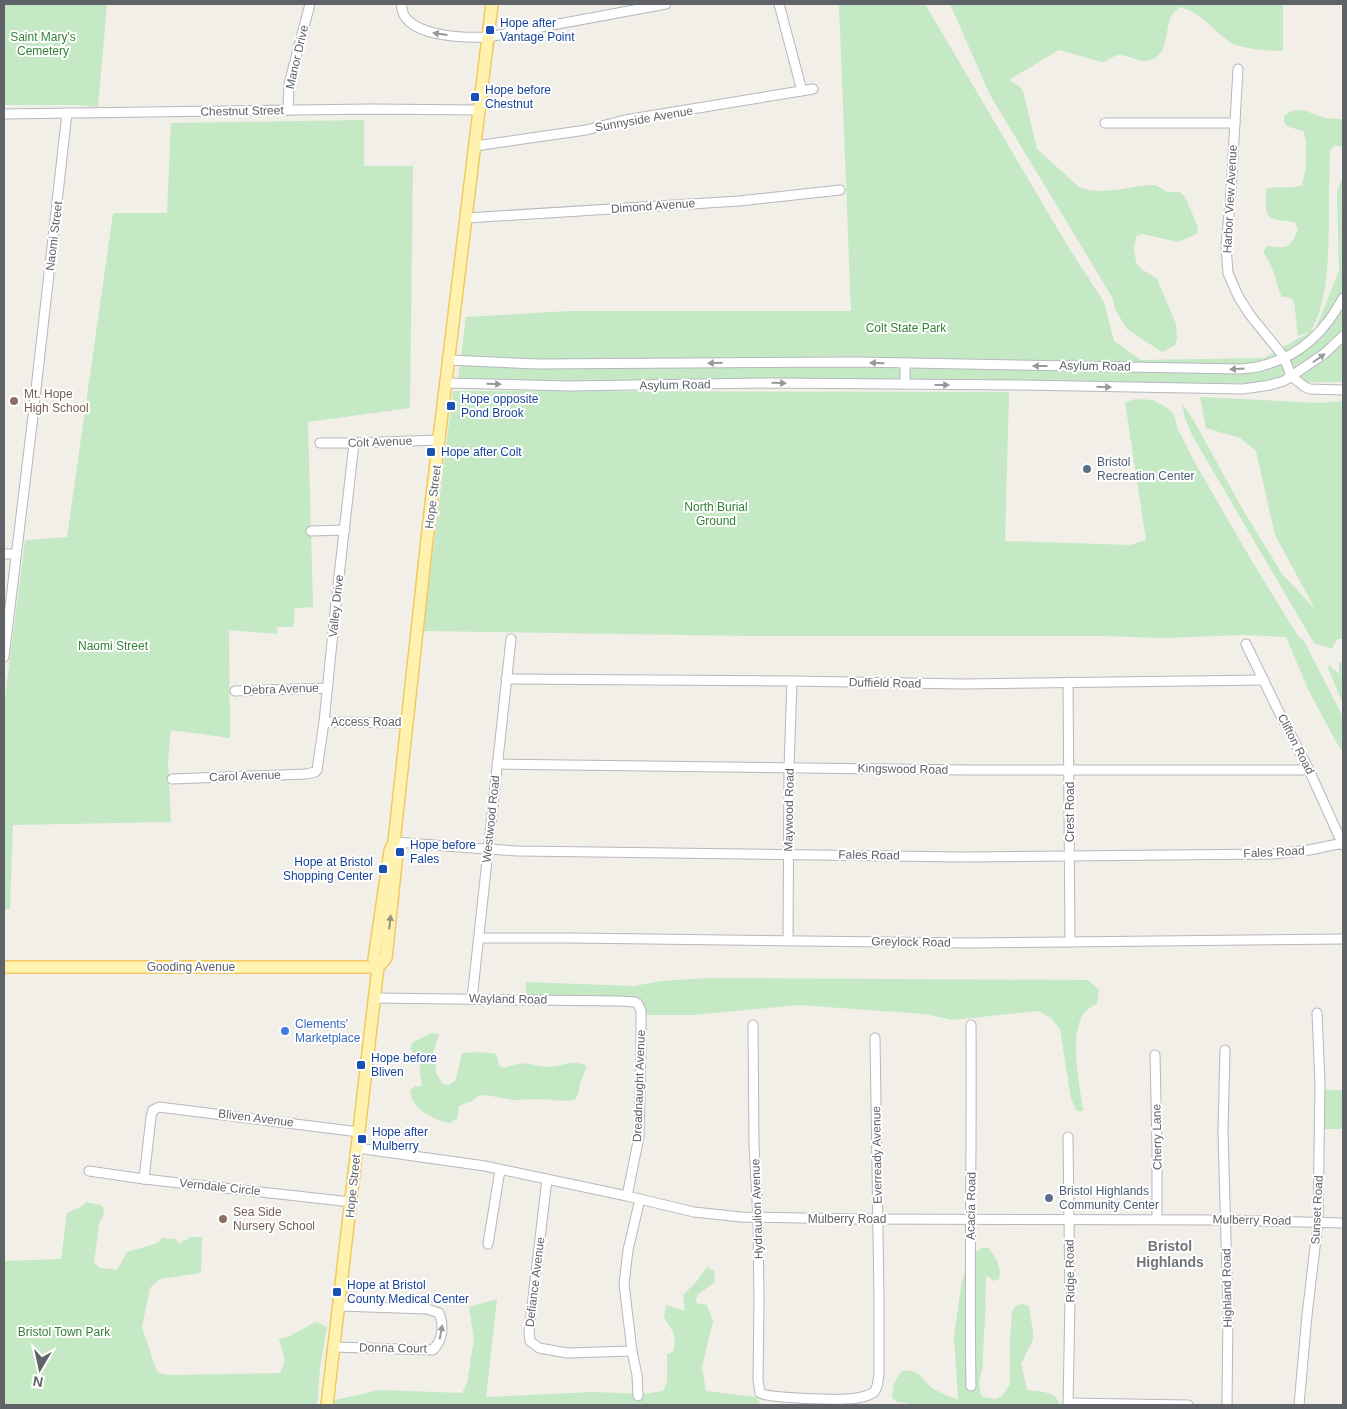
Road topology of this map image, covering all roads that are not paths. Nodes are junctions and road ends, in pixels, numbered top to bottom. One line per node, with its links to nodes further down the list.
1 (310, 4): 10 (street, Manor Drive)
2 (401, 4): 6 (street, one-way to 2)
3 (492, 4): 6 (main road, Hope Street)
4 (666, 4): 6 (street)
5 (779, 4): 9 (street)
6 (488, 37): 11 (main road, Hope Street)
7 (1238, 69): 15 (street, Harbor View Avenue)
8 (813, 89): 9 (street, Sunnyside Avenue)
9 (802, 91): 16 (street, Sunnyside Avenue)
10 (288, 110): 11 (street, Chestnut Street); 12 (street, Chestnut Street)
11 (480, 110): 16 (main road, Hope Street)
12 (67, 113): 13 (street, Chestnut Street); 34 (street, Naomi Street)
13 (4, 114)
14 (1105, 123): 15 (street)
15 (1235, 123): 21 (street, Harbor View Avenue)
16 (475, 146): 18 (main road, Hope Street)
17 (840, 190): 18 (street, Dimond Avenue)
18 (466, 218): 22 (main road, Hope Street)
19 (1343, 298): 21 (street)
20 (1343, 336): 24 (street, one-way to 20)
21 (1284, 357): 23 (street, Asylum Road, one-way to 23); 24 (street, Harbor View Avenue)
22 (449, 360): 23 (street, Asylum Road, one-way to 22); 25 (main road, Hope Street)
23 (905, 363): 26 (street)
24 (1291, 376): 26 (street, Asylum Road, one-way to 24); 27 (street)
25 (446, 383): 26 (street, Asylum Road, one-way to 26); 28 (main road, Hope Street)
26 (905, 384)
27 (1343, 390)
28 (440, 440): 30 (street, Colt Avenue); 46 (main road, Hope Street)
29 (320, 443): 30 (street, Colt Avenue)
30 (354, 443): 31 (street, Valley Drive)
31 (345, 530): 32 (street); 43 (street, Valley Drive)
32 (311, 531)
33 (4, 554): 34 (street)
34 (16, 554): 36 (street, Naomi Street)
35 (511, 640): 39 (street, Westwood Road)
36 (5, 641): 38 (street, Naomi Street)
37 (1246, 644): 41 (street, Clifton Road)
38 (4, 656)
39 (506, 678): 40 (street, Duffield Road); 47 (street, Westwood Road)
40 (792, 680): 42 (street, Duffield Road); 48 (street, Maywood Road)
41 (1264, 680): 42 (street, Duffield Road); 51 (street, Clifton Road)
42 (1068, 682): 50 (street, Crest Road)
43 (327, 688): 44 (street, Debra Avenue); 45 (street, Valley Drive)
44 (235, 691)
45 (324, 722): 46 (street, Access Road); 49 (street, Valley Drive)
46 (407, 723): 53 (main road, Hope Street)
47 (497, 764): 48 (street, Kingswood Road); 55 (street, Westwood Road)
48 (789, 768): 50 (street, Kingswood Road); 56 (street, Maywood Road)
49 (317, 770): 52 (street, Carol Avenue)
50 (1070, 770): 51 (street, Kingswood Road); 57 (street, Crest Road)
51 (1309, 770): 54 (street, Clifton Road)
52 (172, 779)
53 (394, 842): 55 (street, Fales Road); 63 (main road, Hope Street)
54 (1343, 844): 57 (street, Fales Road)
55 (489, 850): 56 (street, Fales Road); 58 (street, Westwood Road)
56 (788, 855): 57 (street, Fales Road); 60 (street, Maywood Road)
57 (1070, 856): 61 (street, Crest Road)
58 (479, 938): 60 (street, Greylock Road); 65 (street, Westwood Road)
59 (1343, 939): 61 (street, Greylock Road)
60 (788, 940): 61 (street, Greylock Road)
61 (1070, 942)
62 (4, 967): 63 (main road, Gooding Avenue)
63 (378, 967): 64 (main road, Hope Street)
64 (375, 998): 65 (street, Wayland Road); 73 (main road, Hope Street)
65 (472, 999): 66 (street, Wayland Road)
66 (639, 1006): 80 (street, Dreadnaught Avenue)
67 (1317, 1013): 89 (street, Sunset Road)
68 (753, 1025): 83 (street, Hydraulion Avenue)
69 (971, 1025): 85 (street, Acacia Road)
70 (875, 1038): 84 (street, Everready Avenue)
71 (1225, 1050): 88 (street, Highland Road)
72 (1155, 1055): 87 (street, Cherry Lane)
73 (359, 1132): 75 (main road, Hope Street); 78 (street, Bliven Avenue)
74 (1068, 1137): 86 (street, Ridge Road)
75 (357, 1148): 76 (street, Mulberry Road); 82 (main road, Hope Street)
76 (500, 1170): 79 (street, Mulberry Road); 91 (street)
77 (90, 1171): 78 (street, Verndale Circle)
78 (144, 1179): 82 (street, Verndale Circle)
79 (547, 1179): 80 (street, Mulberry Road); 94 (street, Defiance Avenue)
80 (627, 1196): 81 (street, Mulberry Road)
81 (640, 1199): 83 (street, Mulberry Road); 94 (street)
82 (351, 1202): 92 (main road, Hope Street)
83 (758, 1218): 84 (street, Mulberry Road); 96 (street, Hydraulion Avenue)
84 (877, 1219): 85 (street, Mulberry Road); 96 (street, Everready Avenue)
85 (971, 1219): 86 (street, Mulberry Road); 95 (street, Acacia Road)
86 (1069, 1219): 87 (street, Mulberry Road); 98 (street, Ridge Road)
87 (1157, 1219): 88 (street, Mulberry Road)
88 (1225, 1220): 89 (street, Mulberry Road); 101 (street, Highland Road)
89 (1318, 1222): 90 (street, Mulberry Road); 102 (street, Sunset Road)
90 (1343, 1223)
91 (488, 1244)
92 (339, 1306): 93 (main road, Hope Street); 93 (street, Donna Court, one-way to 92)
93 (334, 1347): 99 (main road, Hope Street)
94 (632, 1351): 97 (street)
95 (971, 1386)
96 (873, 1392)
97 (638, 1396)
98 (1068, 1404): 100 (street)
99 (328, 1405)
100 (1188, 1405)
101 (1227, 1405)
102 (1299, 1405)

